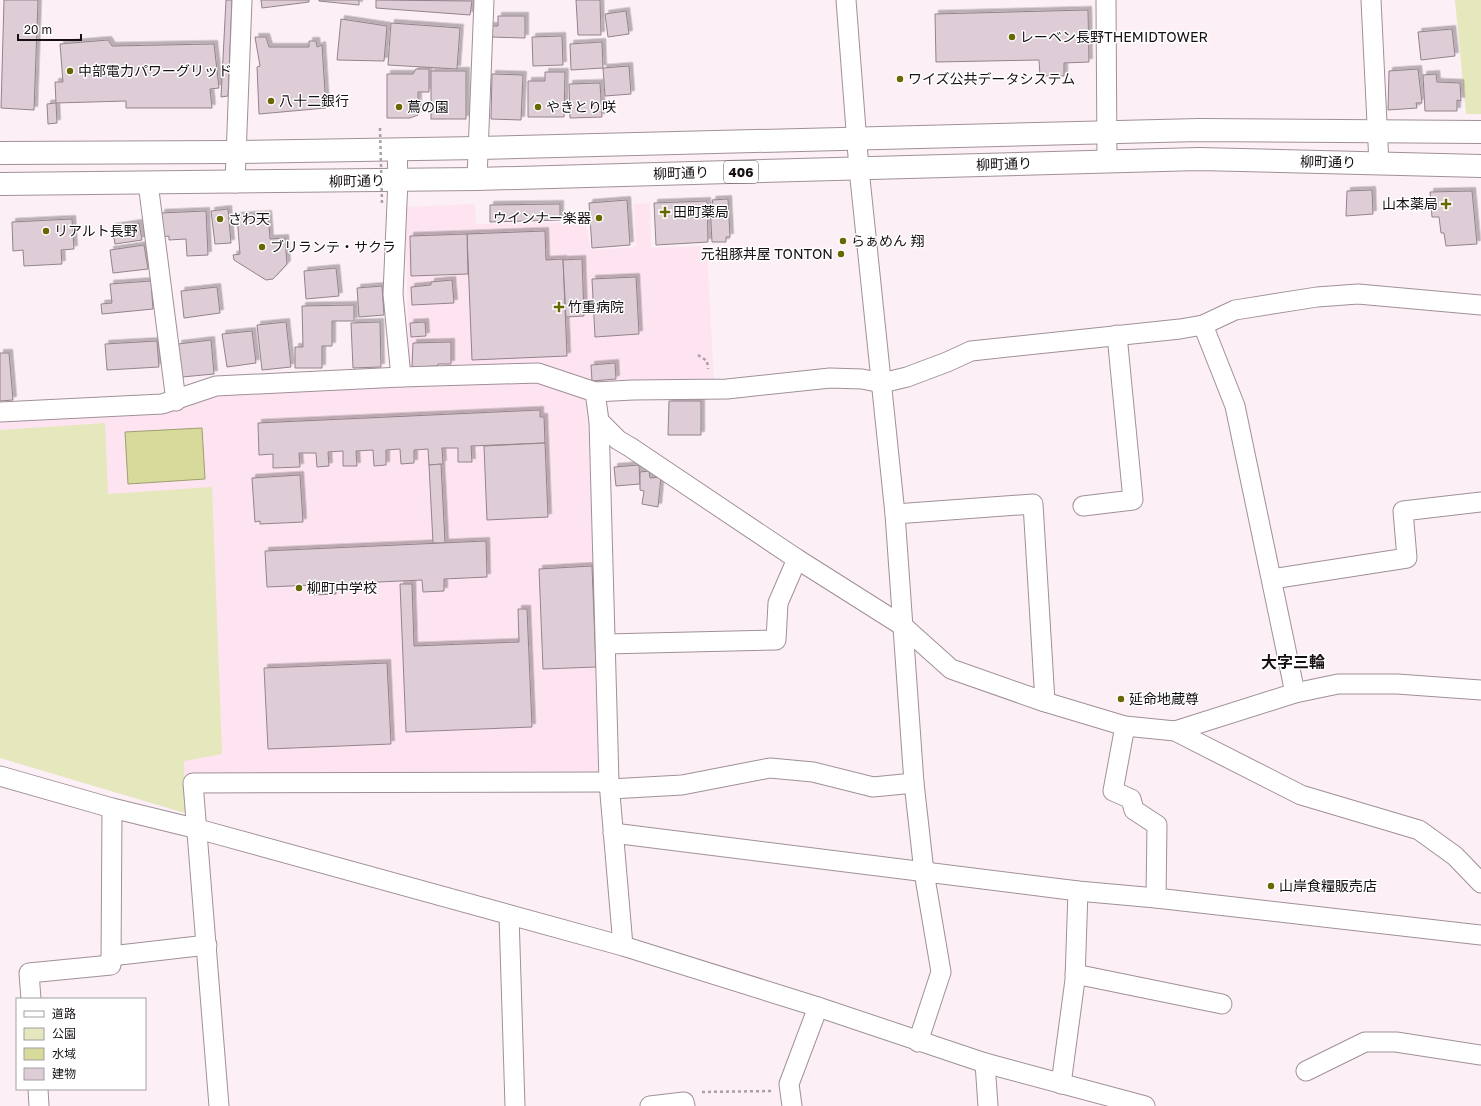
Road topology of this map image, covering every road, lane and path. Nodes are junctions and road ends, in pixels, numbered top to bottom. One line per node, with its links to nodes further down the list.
1 (242, 0): 13 (street)
2 (484, 0): 11 (street)
3 (846, 0): 10 (street)
4 (1106, 0): 8 (street)
5 (1371, 0): 7 (street)
6 (380, 128): 24 (path, bridge)
7 (1378, 131): 8 (highway, 柳町通り / 406); 9 (highway, 柳町通り / 406); 16 (street)
8 (1107, 132): 10 (highway, 柳町通り / 406); 15 (street)
9 (1481, 132)
10 (857, 140): 11 (highway, 柳町通り / 406); 18 (street)
11 (478, 148): 12 (highway, 柳町通り / 406); 20 (street)
12 (397, 149): 13 (highway, 柳町通り / 406); 19 (street)
13 (235, 152): 14 (highway, 柳町通り / 406); 22 (street)
14 (0, 153)
15 (1107, 161): 16 (highway, 柳町通り / 406); 18 (highway, 柳町通り / 406)
16 (1379, 164): 17 (highway, 柳町通り / 406)
17 (1481, 166)
18 (860, 169): 20 (highway, 柳町通り / 406); 29 (street)
19 (398, 180): 20 (highway, 柳町通り / 406); 22 (highway, 柳町通り / 406); 28 (street)
20 (477, 180)
21 (148, 183): 22 (highway, 柳町通り / 406); 23 (highway, 柳町通り / 406); 31 (street)
22 (235, 183)
23 (0, 184)
24 (382, 203)
25 (1481, 305): 26 (street)
26 (1203, 325): 27 (street); 38 (street)
27 (1117, 335): 29 (street); 35 (street)
28 (401, 377): 30 (street); 31 (street)
29 (882, 383): 30 (street); 36 (street)
30 (594, 392): 33 (street)
31 (176, 401): 32 (street)
32 (0, 412)
33 (599, 421): 37 (street); 40 (street)
34 (1481, 502): 38 (street)
35 (1083, 506)
36 (895, 514): 39 (street); 43 (street)
37 (797, 559): 39 (street); 40 (street)
38 (1272, 579): 42 (street)
39 (903, 626): 43 (street); 47 (street)
40 (606, 644): 48 (street)
41 (1481, 690): 42 (street)
42 (1296, 693): 45 (street)
43 (1045, 702): 44 (street)
44 (1125, 726): 45 (street); 55 (street)
45 (1175, 731): 53 (street)
46 (0, 776): 49 (street)
47 (914, 783): 48 (street); 52 (street)
48 (610, 785): 50 (street); 51 (street)
49 (112, 808): 50 (street); 60 (street)
50 (198, 829): 56 (street); 58 (street)
51 (613, 833): 52 (street); 59 (street)
52 (924, 872): 54 (street); 65 (street)
53 (1481, 883)
54 (1078, 891): 55 (street); 61 (street)
55 (1156, 898): 57 (street)
56 (509, 915): 59 (street); 76 (street)
57 (1481, 936)
58 (207, 945): 60 (street); 75 (street)
59 (623, 946): 64 (street)
60 (111, 956): 62 (street)
61 (1075, 974): 63 (street); 69 (street)
62 (31, 998)
63 (1222, 1004)
64 (818, 1007): 65 (street); 71 (street)
65 (918, 1042): 67 (street)
66 (1481, 1055): 68 (street)
67 (985, 1063): 69 (street); 78 (street)
68 (1306, 1071)
69 (1060, 1084): 72 (street)
70 (38, 1090): 74 (street)
71 (791, 1098): 73 (path)
72 (1126, 1103): 79 (street)
73 (684, 1104): 77 (street)
74 (39, 1106)
75 (219, 1106)
76 (515, 1106)
77 (650, 1106)
78 (988, 1106)
79 (1146, 1106)

